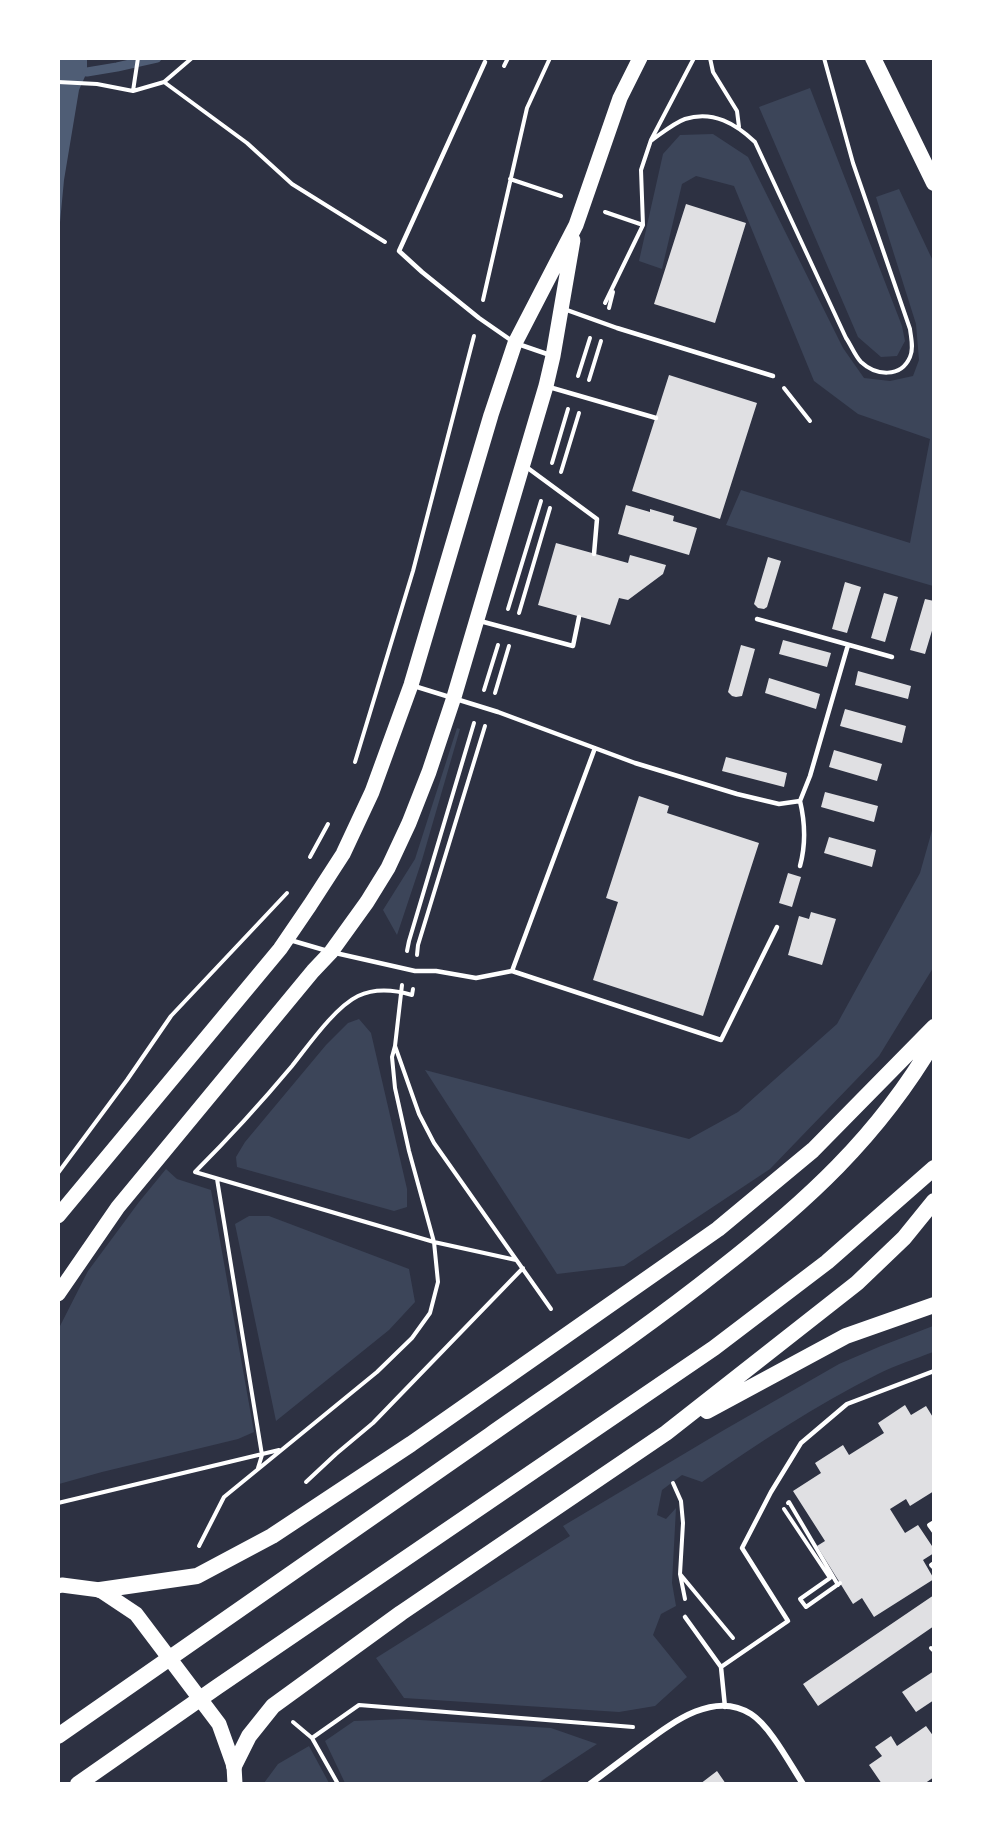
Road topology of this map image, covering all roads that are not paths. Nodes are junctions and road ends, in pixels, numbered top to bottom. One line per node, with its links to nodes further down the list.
1 (640, 58): 7 (main road)
2 (873, 58): 4 (highway)
3 (485, 62): 9 (lane)
4 (925, 167): 5 (highway); 6 (highway)
5 (933, 183)
6 (933, 189)
7 (576, 225): 8 (main road); 9 (main road)
8 (562, 308): 10 (main road); 11 (lane)
9 (515, 343): 10 (lane); 21 (main road)
10 (553, 356): 12 (main road)
11 (773, 376)
12 (546, 386): 13 (lane); 14 (main road)
13 (656, 418)
14 (523, 465): 15 (lane); 18 (main road)
15 (594, 554)
16 (579, 617): 18 (lane)
17 (757, 619): 19 (lane)
18 (476, 620): 22 (main road)
19 (848, 645): 20 (lane); 24 (lane)
20 (892, 657)
21 (411, 685): 22 (lane); 27 (main road)
22 (454, 697): 23 (lane); 28 (main road)
23 (594, 748): 24 (lane); 29 (lane)
24 (800, 801): 25 (lane)
25 (800, 866)
26 (777, 927): 29 (lane)
27 (286, 939): 28 (lane); 34 (main road)
28 (331, 952): 29 (lane); 35 (main road)
29 (512, 971)
30 (933, 1027): 40 (highway)
31 (933, 1041): 44 (highway)
32 (933, 1168): 46 (highway)
33 (933, 1201): 38 (highway)
34 (58, 1216)
35 (58, 1294)
36 (933, 1305): 38 (highway)
37 (933, 1371): 42 (lane)
38 (666, 1433): 45 (highway)
39 (60, 1584): 40 (main road)
40 (100, 1590): 45 (main road)
41 (686, 1617): 42 (lane)
42 (721, 1667): 43 (lane)
43 (725, 1707): 48 (street); 49 (street)
44 (58, 1736)
45 (234, 1766): 47 (main road)
46 (78, 1784)
47 (235, 1784)
48 (590, 1784)
49 (803, 1784)

